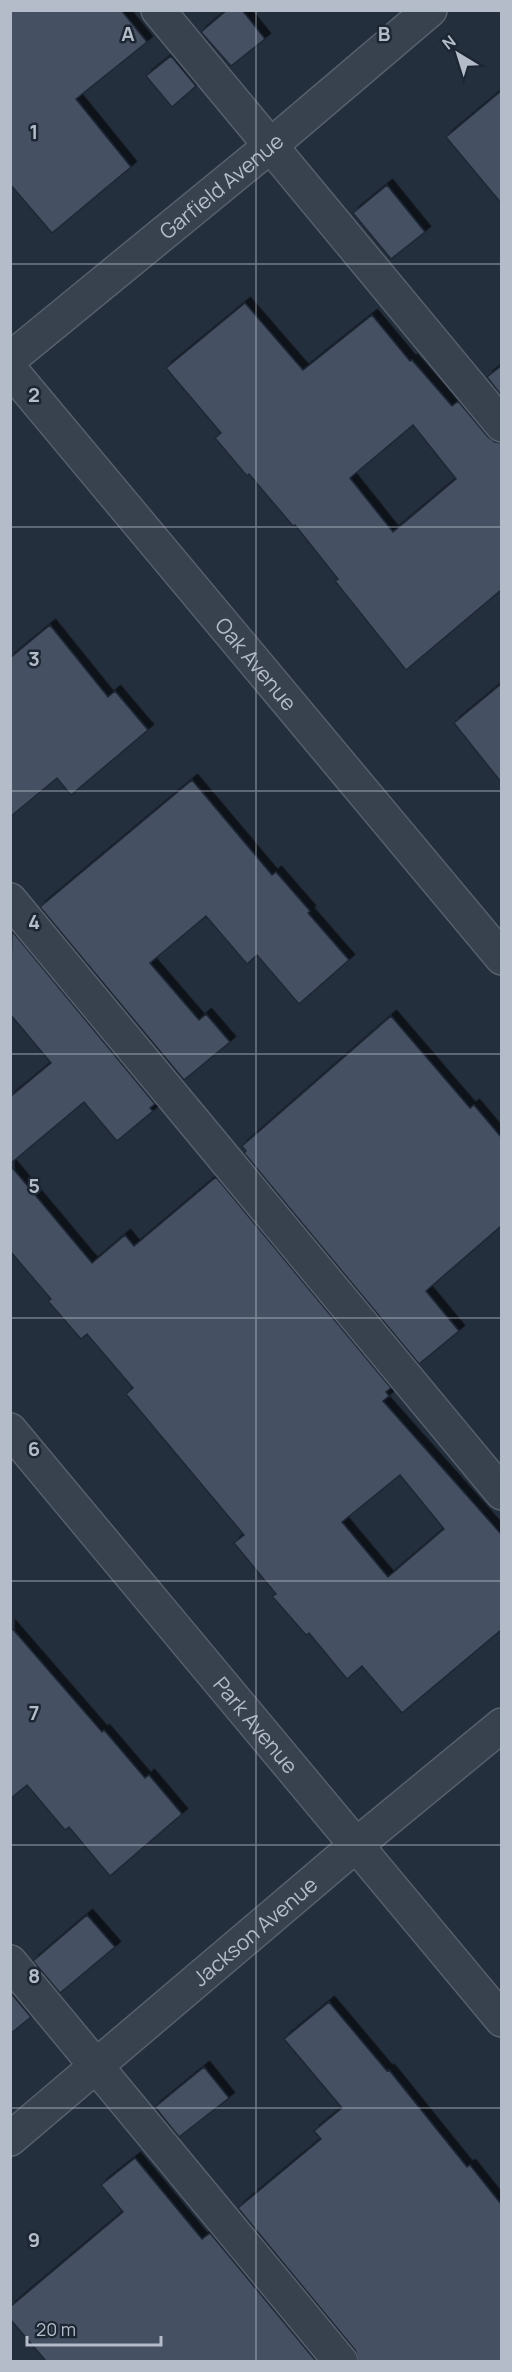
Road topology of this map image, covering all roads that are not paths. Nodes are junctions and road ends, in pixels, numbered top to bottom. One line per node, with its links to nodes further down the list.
1 (158, 10): 3 (street)
2 (430, 10): 3 (street, Garfield Avenue)
3 (270, 146): 4 (street, Garfield Avenue); 6 (street)
4 (10, 359)
5 (10, 369): 8 (street, Oak Avenue)
6 (501, 425)
7 (10, 900): 10 (street)
8 (501, 958)
9 (10, 1430): 12 (street, Park Avenue)
10 (501, 1493)
11 (501, 1725): 12 (street, Jackson Avenue)
12 (355, 1846): 14 (street, Park Avenue); 15 (street, Jackson Avenue)
13 (10, 1962): 15 (street)
14 (501, 2020)
15 (98, 2067): 16 (street, Jackson Avenue); 17 (street)
16 (10, 2139)
17 (341, 2361)

